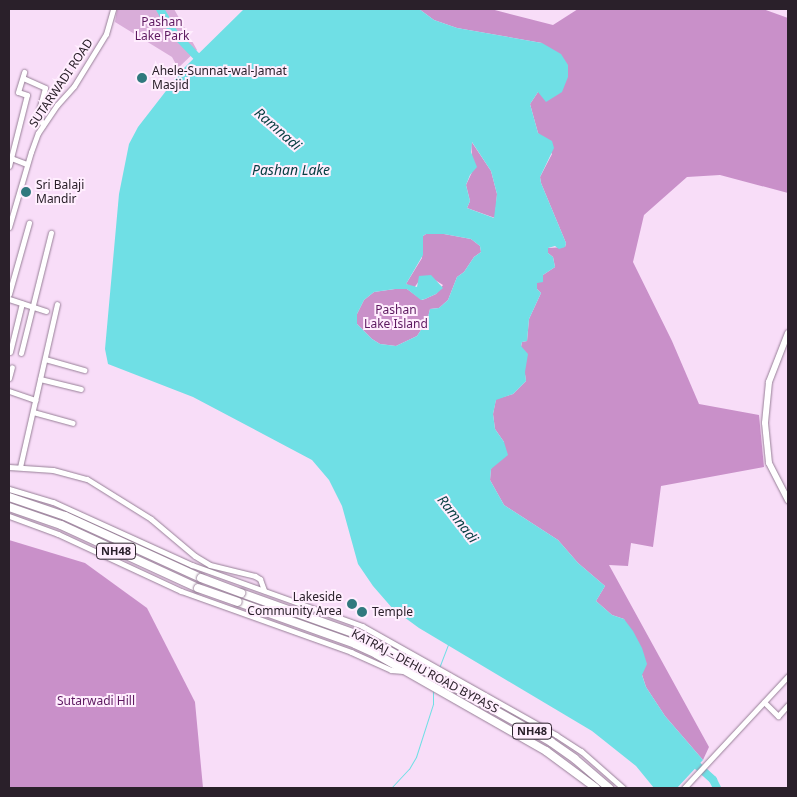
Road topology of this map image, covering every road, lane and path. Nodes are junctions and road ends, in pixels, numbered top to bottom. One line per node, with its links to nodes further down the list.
1 (113, 9): 2 (street, SUTARWADI ROAD)
2 (43, 125): 3 (street); 4 (street, SUTARWADI ROAD)
3 (11, 158): 4 (street); 5 (street)
4 (27, 164): 7 (street, SUTARWADI ROAD)
5 (9, 166)
6 (29, 223): 9 (street)
7 (9, 227)
8 (51, 234): 13 (street)
9 (9, 294)
10 (9, 300): 11 (street)
11 (22, 303): 13 (street); 16 (street)
12 (57, 304): 18 (street)
13 (34, 307): 14 (street); 17 (street)
14 (46, 311)
15 (788, 333): 32 (main road)
16 (10, 352)
17 (21, 353)
18 (45, 359): 20 (street); 22 (street)
19 (12, 366): 21 (street)
20 (84, 370)
21 (9, 378)
22 (40, 379): 23 (street); 25 (street)
23 (81, 389)
24 (9, 391): 25 (street)
25 (35, 400): 26 (street)
26 (33, 412): 27 (street); 29 (street)
27 (73, 423)
28 (9, 466): 29 (street)
29 (20, 467): 37 (street)
30 (9, 489): 33 (street)
31 (9, 497): 35 (highway, KATRAJ - DEHU ROAD BYPASS / NH48)
32 (788, 500)
33 (53, 502): 35 (highway); 38 (street)
34 (11, 507): 36 (highway); 43 (highway, KATRAJ - DEHU ROAD BYPASS / NH48, bridge)
35 (49, 510): 42 (highway, KATRAJ - DEHU ROAD BYPASS / NH48, bridge)
36 (10, 516): 41 (street)
37 (186, 547): 38 (street); 40 (street)
38 (184, 561): 39 (street)
39 (219, 575): 40 (street); 41 (street)
40 (264, 590): 42 (street)
41 (209, 602): 43 (street)
42 (397, 650): 45 (highway, KATRAJ - DEHU ROAD BYPASS / NH48)
43 (408, 672): 48 (highway, KATRAJ - DEHU ROAD BYPASS / NH48)
44 (788, 676): 46 (street)
45 (450, 680): 49 (highway, KATRAJ - DEHU ROAD BYPASS / NH48); 50 (street)
46 (764, 702): 47 (street); 51 (street)
47 (788, 705)
48 (596, 788)
49 (610, 788)
50 (624, 788)
51 (684, 788)

